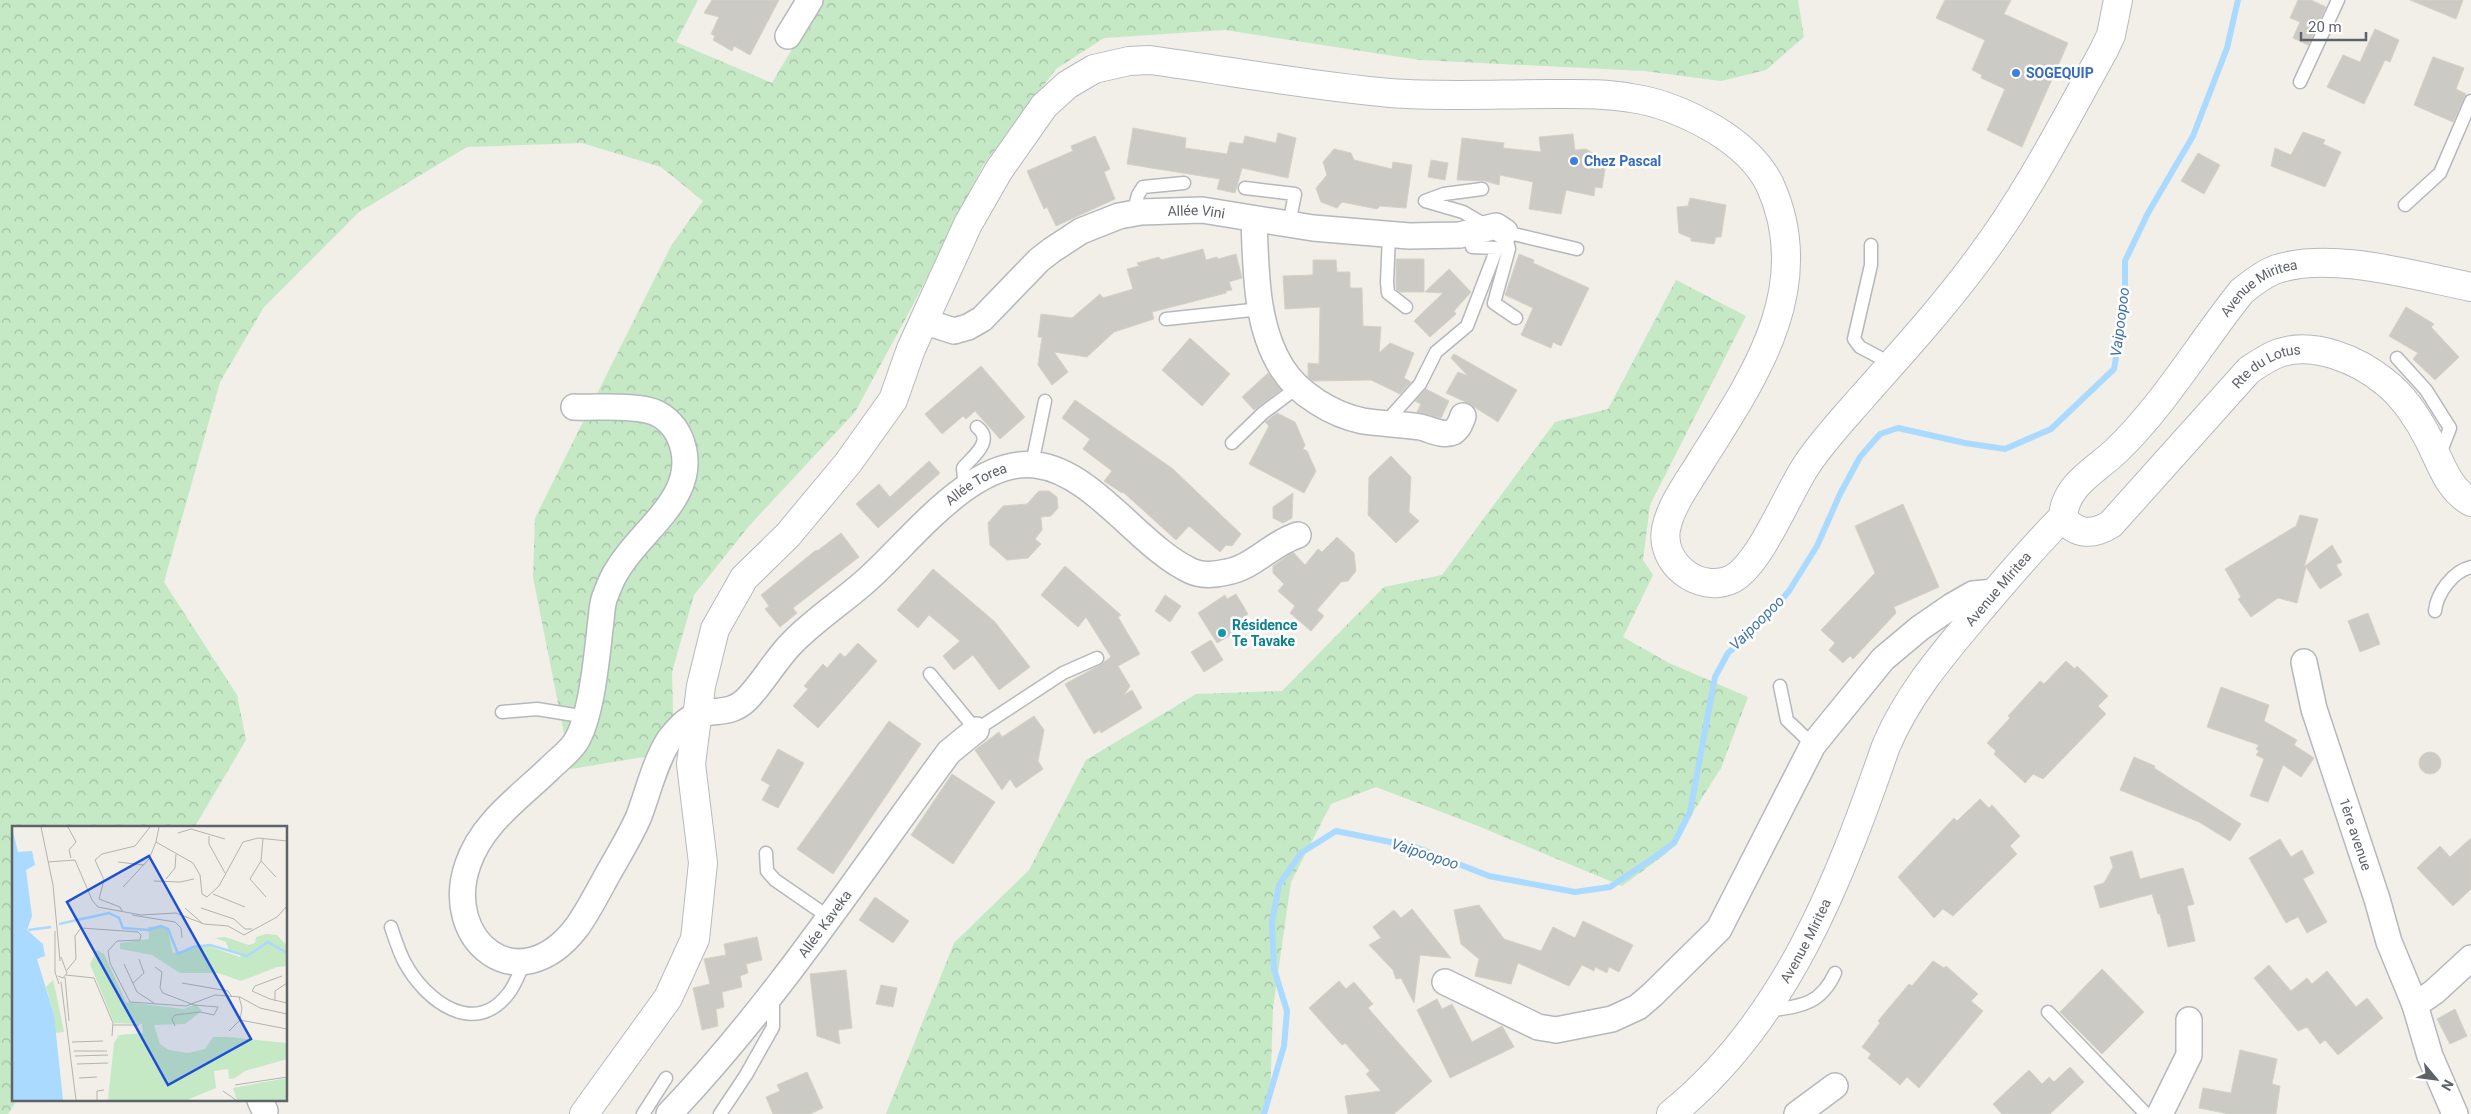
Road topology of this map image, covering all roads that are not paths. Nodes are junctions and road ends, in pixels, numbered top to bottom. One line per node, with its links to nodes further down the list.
1 (810, 0): 4 (street)
2 (2118, 0): 26 (main road)
3 (2338, 0): 5 (lane)
4 (788, 36)
5 (2300, 82)
6 (2471, 101): 10 (lane)
7 (1184, 183): 11 (lane)
8 (1245, 188): 13 (lane)
9 (1482, 189): 14 (lane)
10 (2405, 205)
11 (1133, 213): 12 (street, Allée Vini); 24 (street, Allée Vini)
12 (1254, 220): 13 (street, Allée Vini); 21 (street)
13 (1289, 224): 15 (street, Allée Vini)
14 (1497, 230): 15 (street, Allée Vini); 18 (lane); 22 (lane)
15 (1390, 235): 20 (lane)
16 (1871, 245): 26 (lane)
17 (1472, 247): 31 (lane)
18 (1578, 250)
19 (2471, 287): 38 (main road, Avenue Miritea)
20 (1406, 307)
21 (1261, 309): 23 (lane); 27 (street)
22 (1516, 318)
23 (1166, 320)
24 (923, 322): 26 (main road); 48 (main road)
25 (2397, 358): 34 (lane)
26 (1892, 364)
27 (1298, 387): 31 (street); 33 (lane)
28 (1045, 401): 35 (lane)
29 (574, 407): 49 (street)
30 (1463, 416): 31 (street)
31 (1385, 423)
32 (977, 427): 36 (lane)
33 (1232, 443)
34 (2437, 461): 37 (main road, Rte du Lotus); 38 (main road, Rte du Lotus)
35 (1032, 464): 36 (street, Allée Torea); 39 (street, Allée Torea)
36 (965, 490): 48 (street, Allée Torea)
37 (2471, 502)
38 (2063, 517): 41 (main road, Avenue Miritea)
39 (1298, 535)
40 (2471, 567): 42 (lane)
41 (1995, 592): 51 (street); 61 (main road, Avenue Miritea)
42 (2435, 611)
43 (1097, 658): 50 (lane, Allée Kaveka)
44 (2304, 662): 60 (street, 1ère avenue)
45 (930, 674): 50 (lane)
46 (1780, 686): 51 (lane)
47 (502, 712): 49 (lane)
48 (697, 715): 56 (street); 66 (main road)
49 (587, 717): 56 (street)
50 (976, 730): 53 (street, Allée Kaveka)
51 (1813, 745): 58 (street)
52 (766, 853): 53 (lane)
53 (830, 918): 59 (street, Allée Kaveka)
54 (391, 927): 56 (lane)
55 (2471, 958): 60 (street)
56 (524, 963)
57 (1835, 973): 61 (lane)
58 (1445, 982)
59 (773, 995): 68 (street, Allée Kaveka); 69 (lane)
60 (2415, 1005): 74 (street, 1ère avenue)
61 (1767, 1011): 70 (main road, Avenue Miritea)
62 (2048, 1012): 72 (lane)
63 (2189, 1020): 73 (street)
64 (666, 1078): 67 (lane)
65 (1835, 1086): 71 (street)
66 (584, 1114)
67 (642, 1114)
68 (669, 1114)
69 (720, 1114)
70 (1671, 1114)
71 (1797, 1114)
72 (2146, 1114)
73 (2160, 1114)
74 (2455, 1114)

